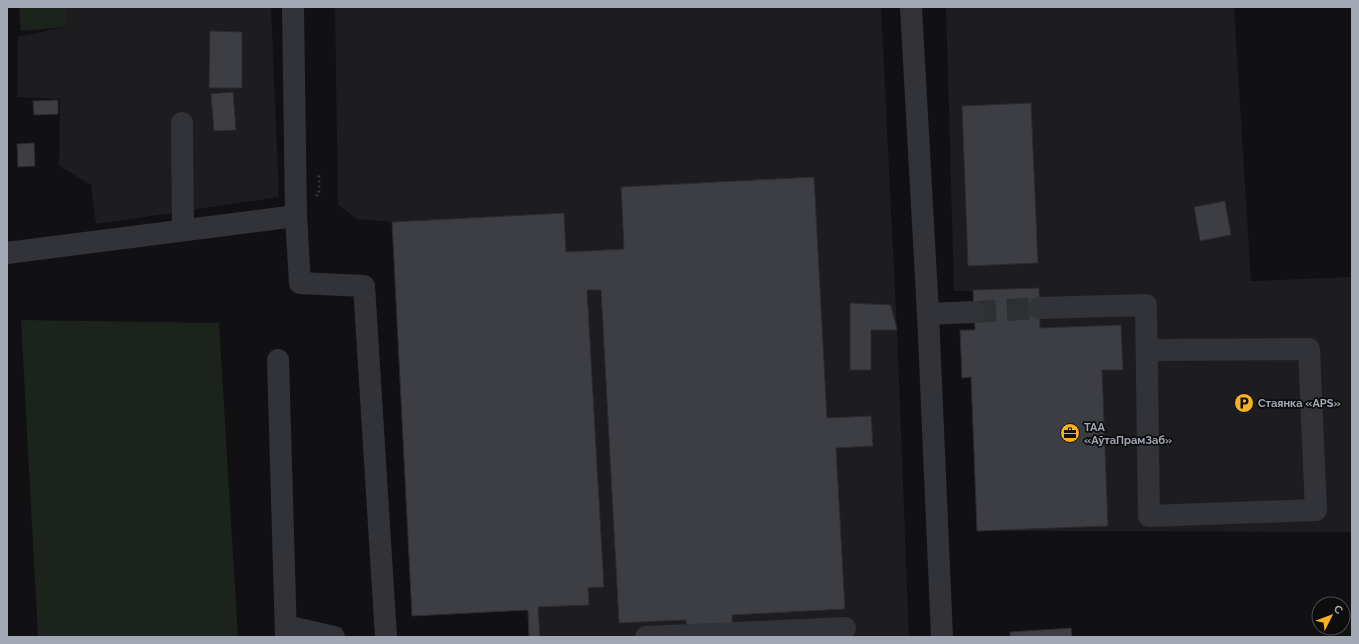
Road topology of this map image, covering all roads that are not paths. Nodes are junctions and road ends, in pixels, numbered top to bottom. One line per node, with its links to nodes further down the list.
1 (293, 7): 4 (street)
2 (911, 7): 9 (street)
3 (182, 123): 5 (street)
4 (296, 216): 5 (street); 15 (street)
5 (183, 230): 6 (street)
6 (7, 253)
7 (1040, 308): 10 (street)
8 (974, 312): 9 (street)
9 (928, 314): 17 (street)
10 (1147, 350): 10 (street)
11 (278, 360): 13 (street)
12 (845, 628): 16 (street)
13 (286, 632): 14 (street)
14 (334, 637)
15 (386, 637)
16 (646, 637)
17 (942, 637)

